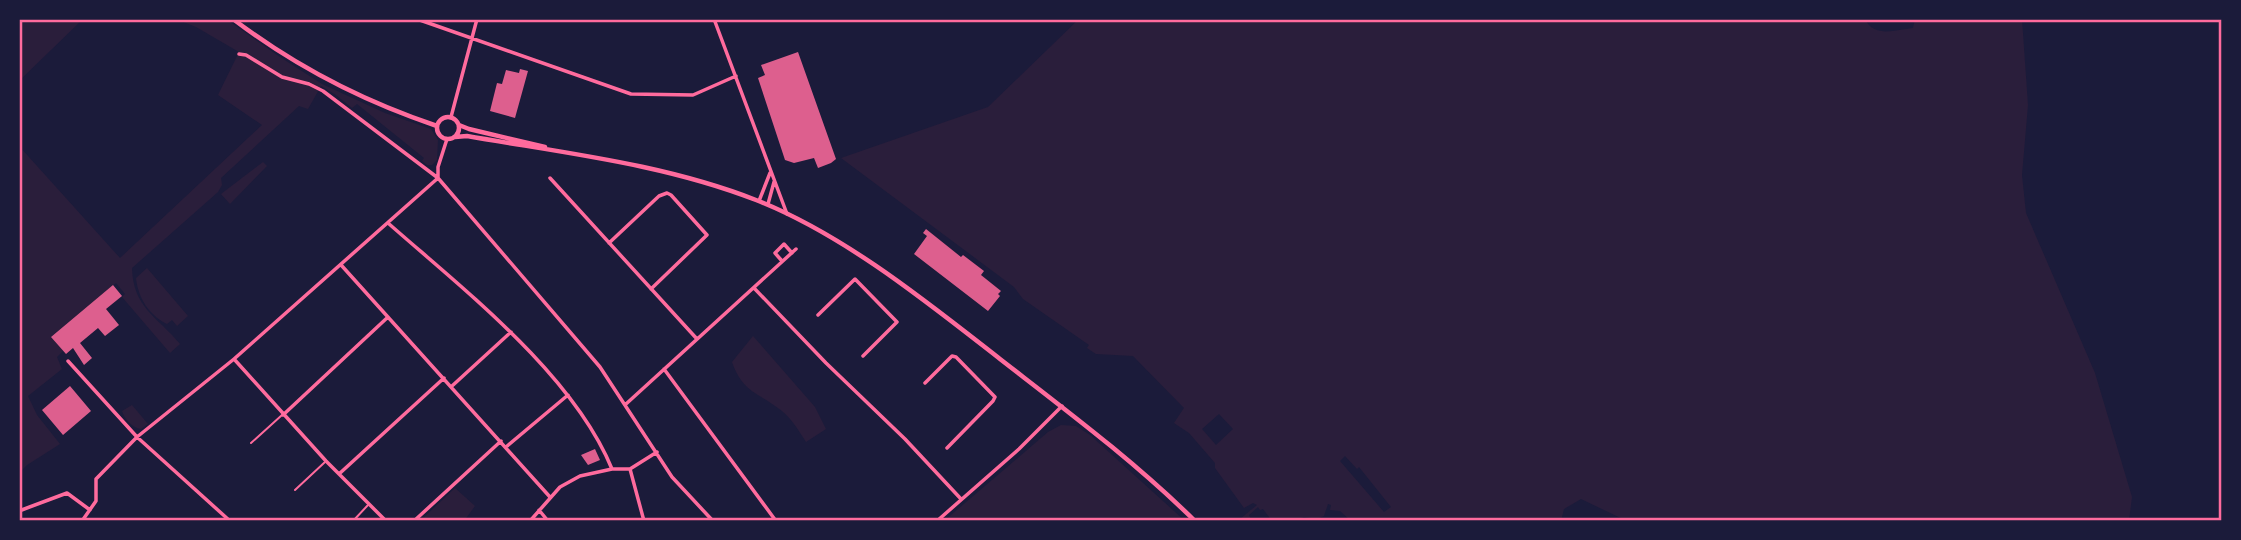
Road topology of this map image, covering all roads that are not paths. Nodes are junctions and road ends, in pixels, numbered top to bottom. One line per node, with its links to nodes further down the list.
1 (233, 19): 10 (street)
2 (417, 19): 5 (street)
3 (477, 19): 5 (street)
4 (714, 19): 7 (street)
5 (471, 40): 7 (street); 8 (street)
6 (239, 54): 15 (street)
7 (736, 76): 14 (street)
8 (451, 117): 9 (street); 10 (street)
9 (459, 125): 11 (street); 13 (street)
10 (437, 126): 12 (street)
11 (455, 137): 12 (street); 13 (street)
12 (447, 139): 15 (street)
13 (556, 150): 18 (street)
14 (771, 171): 17 (street); 18 (street)
15 (438, 178): 21 (street); 41 (street)
16 (550, 178): 22 (street)
17 (774, 180): 19 (street); 20 (street)
18 (759, 201): 19 (street)
19 (767, 205): 20 (street)
20 (787, 214): 42 (street)
21 (388, 223): 26 (street); 31 (street)
22 (609, 243): 28 (street); 28 (street)
23 (796, 249): 24 (street)
24 (792, 253): 25 (street); 25 (street)
25 (782, 261): 27 (street)
26 (342, 265): 30 (street); 34 (street)
27 (754, 288): 32 (street); 56 (street)
28 (651, 289): 32 (street)
29 (818, 315): 33 (street)
30 (388, 317): 37 (street); 43 (street)
31 (511, 332): 39 (street); 40 (street)
32 (697, 339): 36 (street)
33 (863, 356)
34 (234, 359): 43 (street); 44 (street)
35 (68, 361): 44 (street)
36 (664, 369): 41 (street); 70 (street)
37 (444, 377): 39 (street); 53 (street)
38 (925, 383): 48 (street)
39 (452, 386): 45 (street)
40 (568, 395): 47 (street); 51 (street)
41 (626, 404): 49 (street)
42 (1062, 406): 56 (street); 72 (street)
43 (282, 415): 46 (lane); 50 (street)
44 (137, 437): 58 (street); 62 (street)
45 (500, 441): 47 (street); 65 (street)
46 (251, 443)
47 (506, 447): 55 (street)
48 (947, 448)
49 (657, 452): 52 (street); 69 (street)
50 (326, 461): 53 (street); 54 (lane)
51 (612, 469): 52 (street); 55 (street)
52 (630, 469): 68 (street)
53 (339, 474): 57 (street)
54 (295, 490)
55 (550, 496): 59 (street)
56 (961, 499): 71 (street)
57 (368, 505): 63 (lane); 64 (street)
58 (90, 510): 60 (street); 61 (street)
59 (539, 510): 66 (street); 67 (street)
60 (19, 511)
61 (82, 521)
62 (230, 521)
63 (354, 521)
64 (386, 521)
65 (414, 521)
66 (530, 521)
67 (548, 521)
68 (644, 521)
69 (713, 521)
70 (776, 521)
71 (937, 521)
72 (1195, 521)

